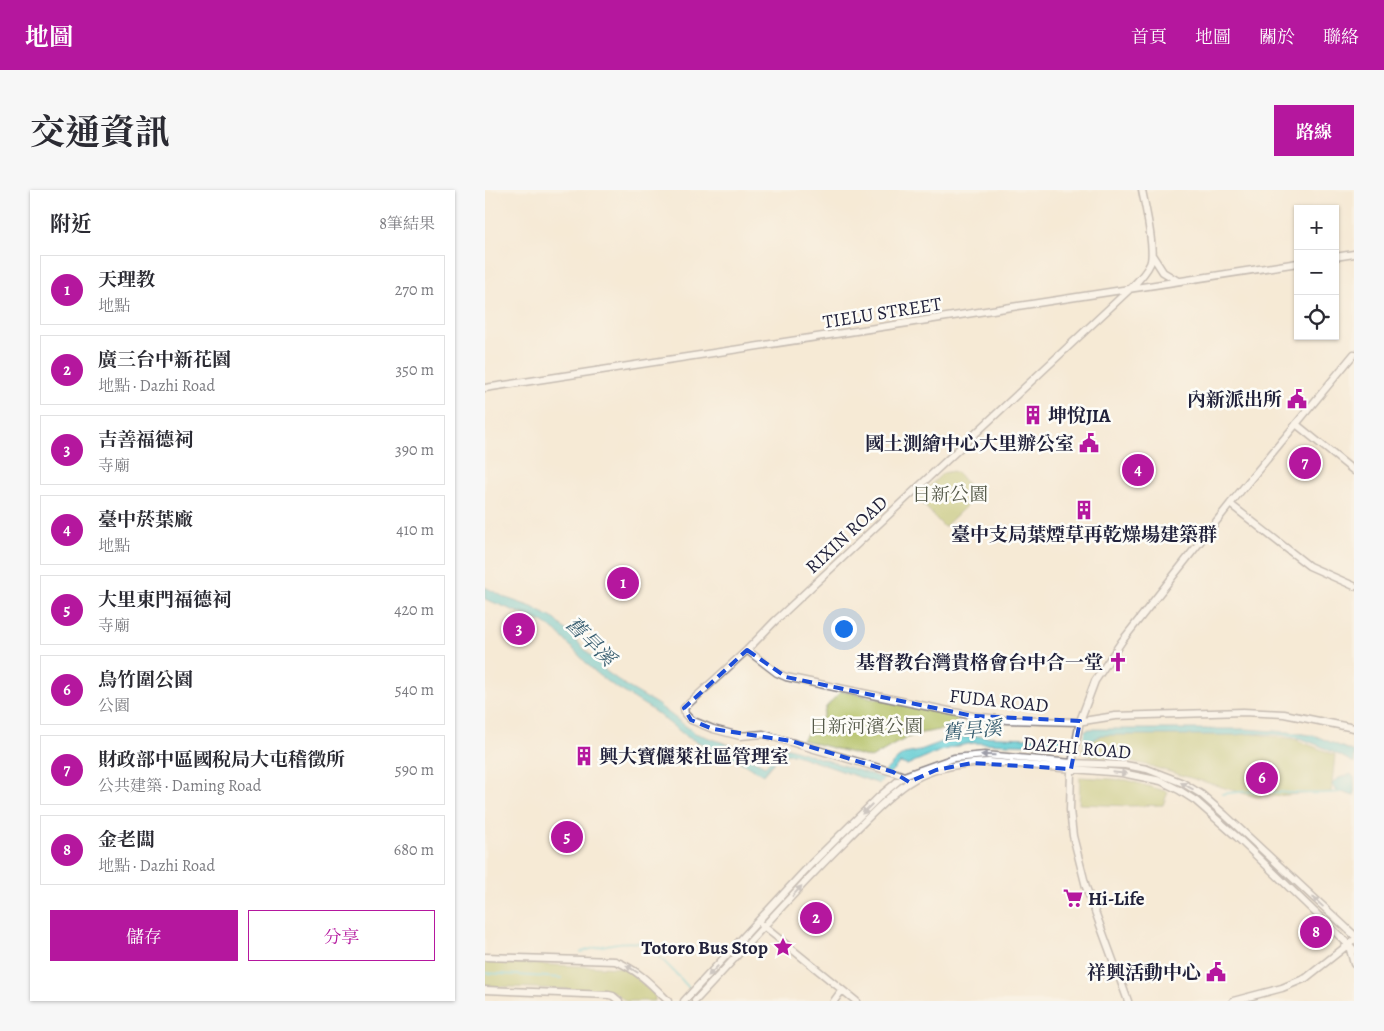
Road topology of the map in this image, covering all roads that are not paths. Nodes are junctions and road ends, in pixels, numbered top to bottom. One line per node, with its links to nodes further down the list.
1 (1142, 190): 3 (street)
2 (1354, 254): 4 (street)
3 (1152, 255): 6 (street); 7 (street, RIXIN ROAD)
4 (1339, 256)
5 (1294, 264): 6 (street, TIELU STREET)
6 (1179, 282): 7 (street, TIELU STREET)
7 (1131, 288): 9 (street, TIELU STREET); 14 (street, RIXIN ROAD)
8 (1354, 354): 10 (street)
9 (485, 388)
10 (1296, 424): 11 (street); 12 (street)
11 (1354, 471)
12 (1231, 504): 13 (street); 15 (street)
13 (1354, 586)
14 (747, 650): 15 (street, FUDA ROAD); 18 (street, RIXIN ROAD)
15 (1080, 721): 16 (street, FUDA ROAD); 17 (street)
16 (1354, 728)
17 (1071, 766): 18 (street, DAZHI ROAD, one-way to 18); 19 (street, DAZHI ROAD); 22 (street, DAZHI ROAD, one-way to 17); 23 (street, DAZHI ROAD, one-way to 23); 34 (street)
18 (904, 776): 19 (street); 20 (street, DAZHI ROAD, one-way to 20)
19 (909, 782): 21 (street, DAZHI ROAD, one-way to 19)
20 (759, 922): 21 (street); 30 (street, DAZHI ROAD, one-way to 30)
21 (765, 927): 27 (street); 31 (street, DAZHI ROAD)
22 (1354, 935)
23 (1352, 945): 25 (street); 35 (street)
24 (485, 957): 29 (street, one-way to 24)
25 (1354, 964)
26 (485, 990): 28 (street)
27 (842, 990): 32 (street); 33 (street)
28 (619, 1001)
29 (668, 1001)
30 (684, 1001)
31 (695, 1001)
32 (834, 1001)
33 (856, 1001)
34 (1129, 1001)
35 (1233, 1001)

